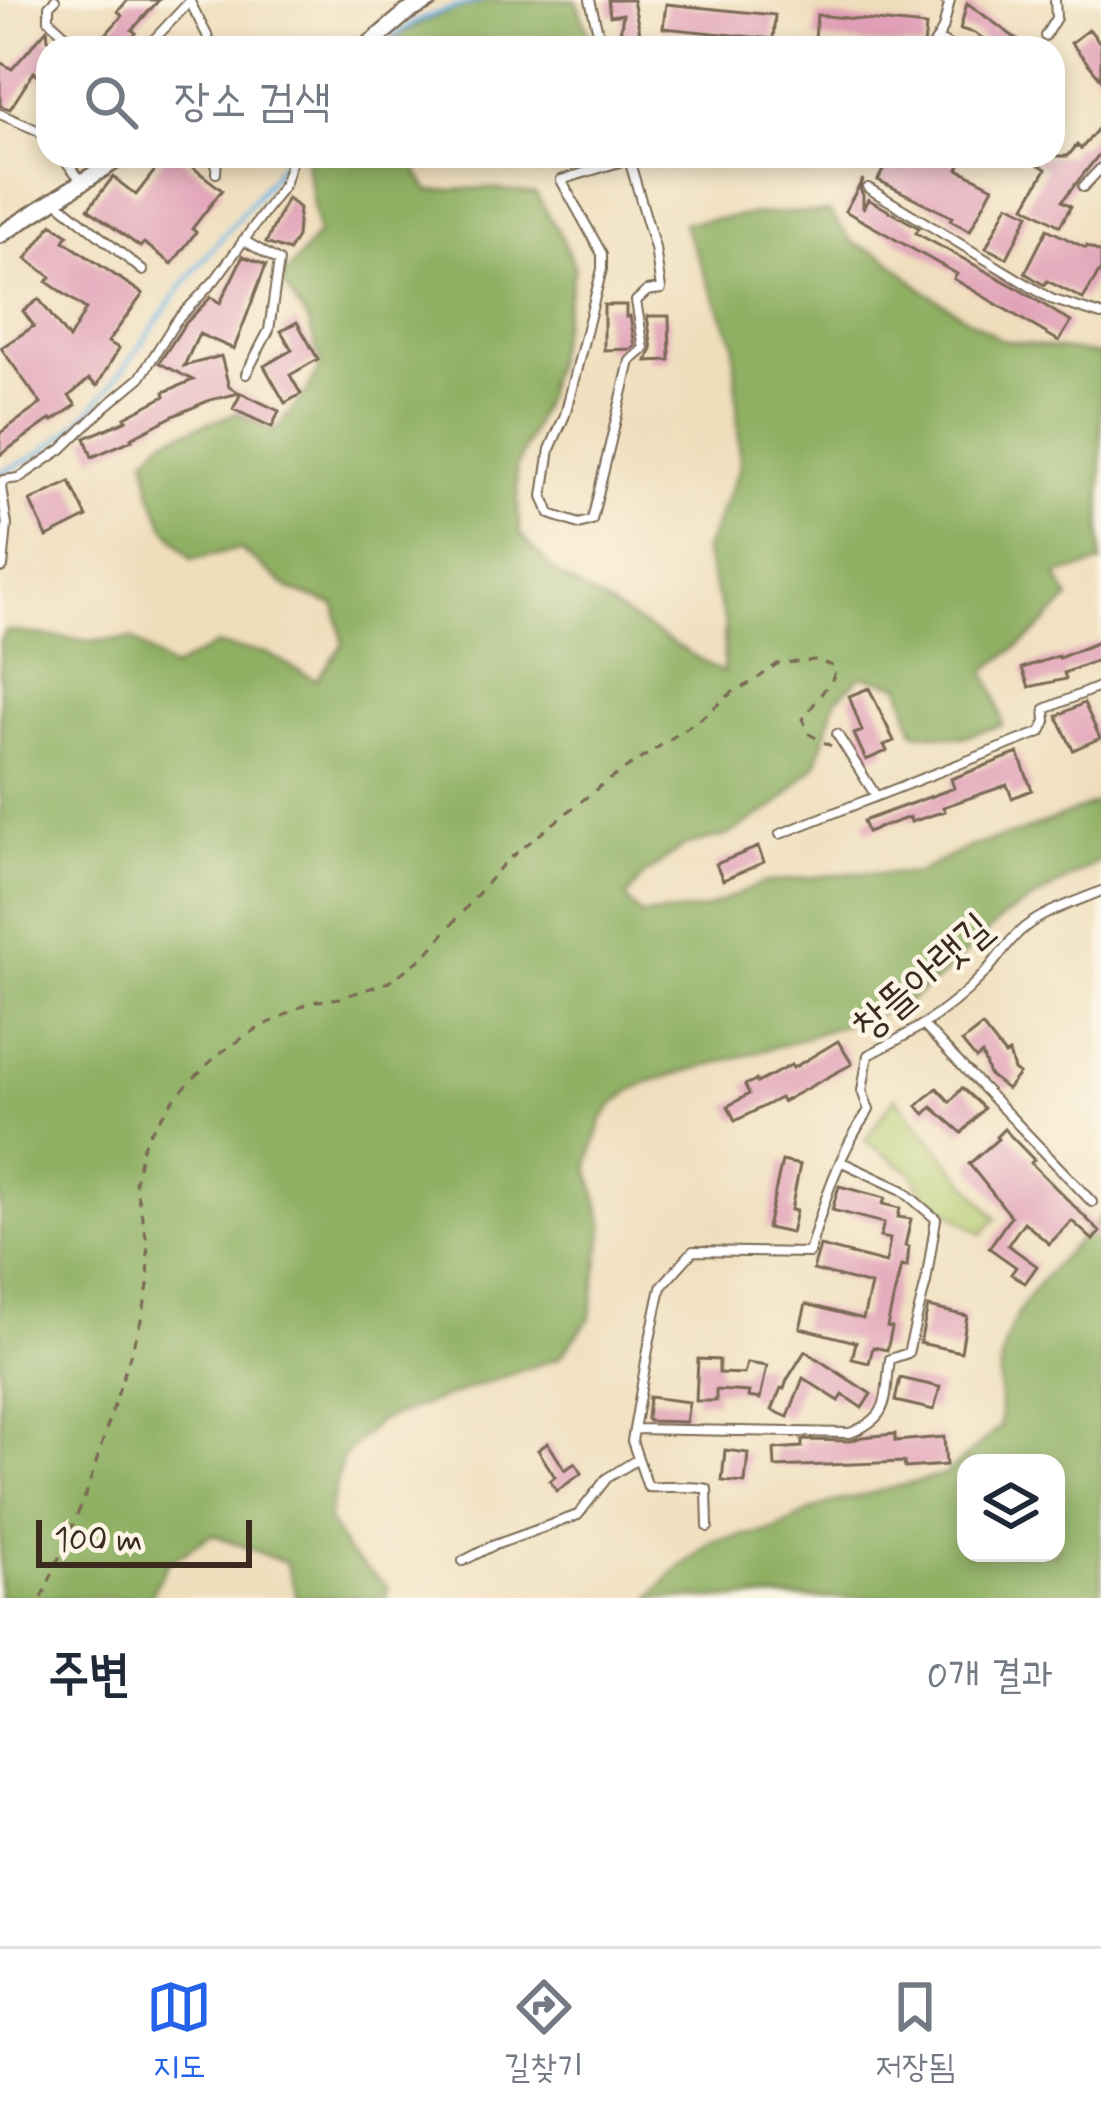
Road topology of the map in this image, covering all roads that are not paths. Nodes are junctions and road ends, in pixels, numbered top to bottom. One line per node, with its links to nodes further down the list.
1 (55, 0): 7 (lane)
2 (430, 0): 10 (street)
3 (590, 0): 11 (lane)
4 (945, 0): 12 (lane)
5 (1054, 0): 13 (lane)
6 (190, 1): 8 (lane); 9 (lane)
7 (67, 36)
8 (157, 36)
9 (205, 36)
10 (378, 36)
11 (599, 36)
12 (940, 36)
13 (1045, 36)
14 (0, 114): 15 (lane)
15 (36, 130)
16 (71, 168): 24 (lane)
17 (105, 168): 24 (street)
18 (216, 168): 23 (lane)
19 (289, 168): 29 (lane)
20 (595, 168): 21 (lane)
21 (631, 168)
22 (1101, 168): 25 (lane)
23 (216, 173)
24 (83, 182): 27 (street)
25 (1083, 187)
26 (868, 188): 31 (lane)
27 (55, 200): 28 (street); 30 (lane)
28 (0, 235)
29 (242, 240): 32 (lane); 33 (lane)
30 (143, 272)
31 (1101, 315)
32 (246, 374)
33 (2, 479): 34 (lane)
34 (0, 568)
35 (1101, 686): 37 (lane)
36 (837, 734): 37 (lane)
37 (876, 796): 38 (lane)
38 (780, 833)
39 (1101, 891): 40 (lane, 창뜰아랫길)
40 (922, 1025): 41 (lane, 창뜰아랫길); 42 (lane)
41 (842, 1162): 43 (lane, 창뜰아랫길); 43 (lane)
42 (1091, 1202)
43 (634, 1429): 44 (lane, 창뜰아랫길)
44 (638, 1459): 45 (lane); 46 (lane)
45 (708, 1527)
46 (463, 1561)

